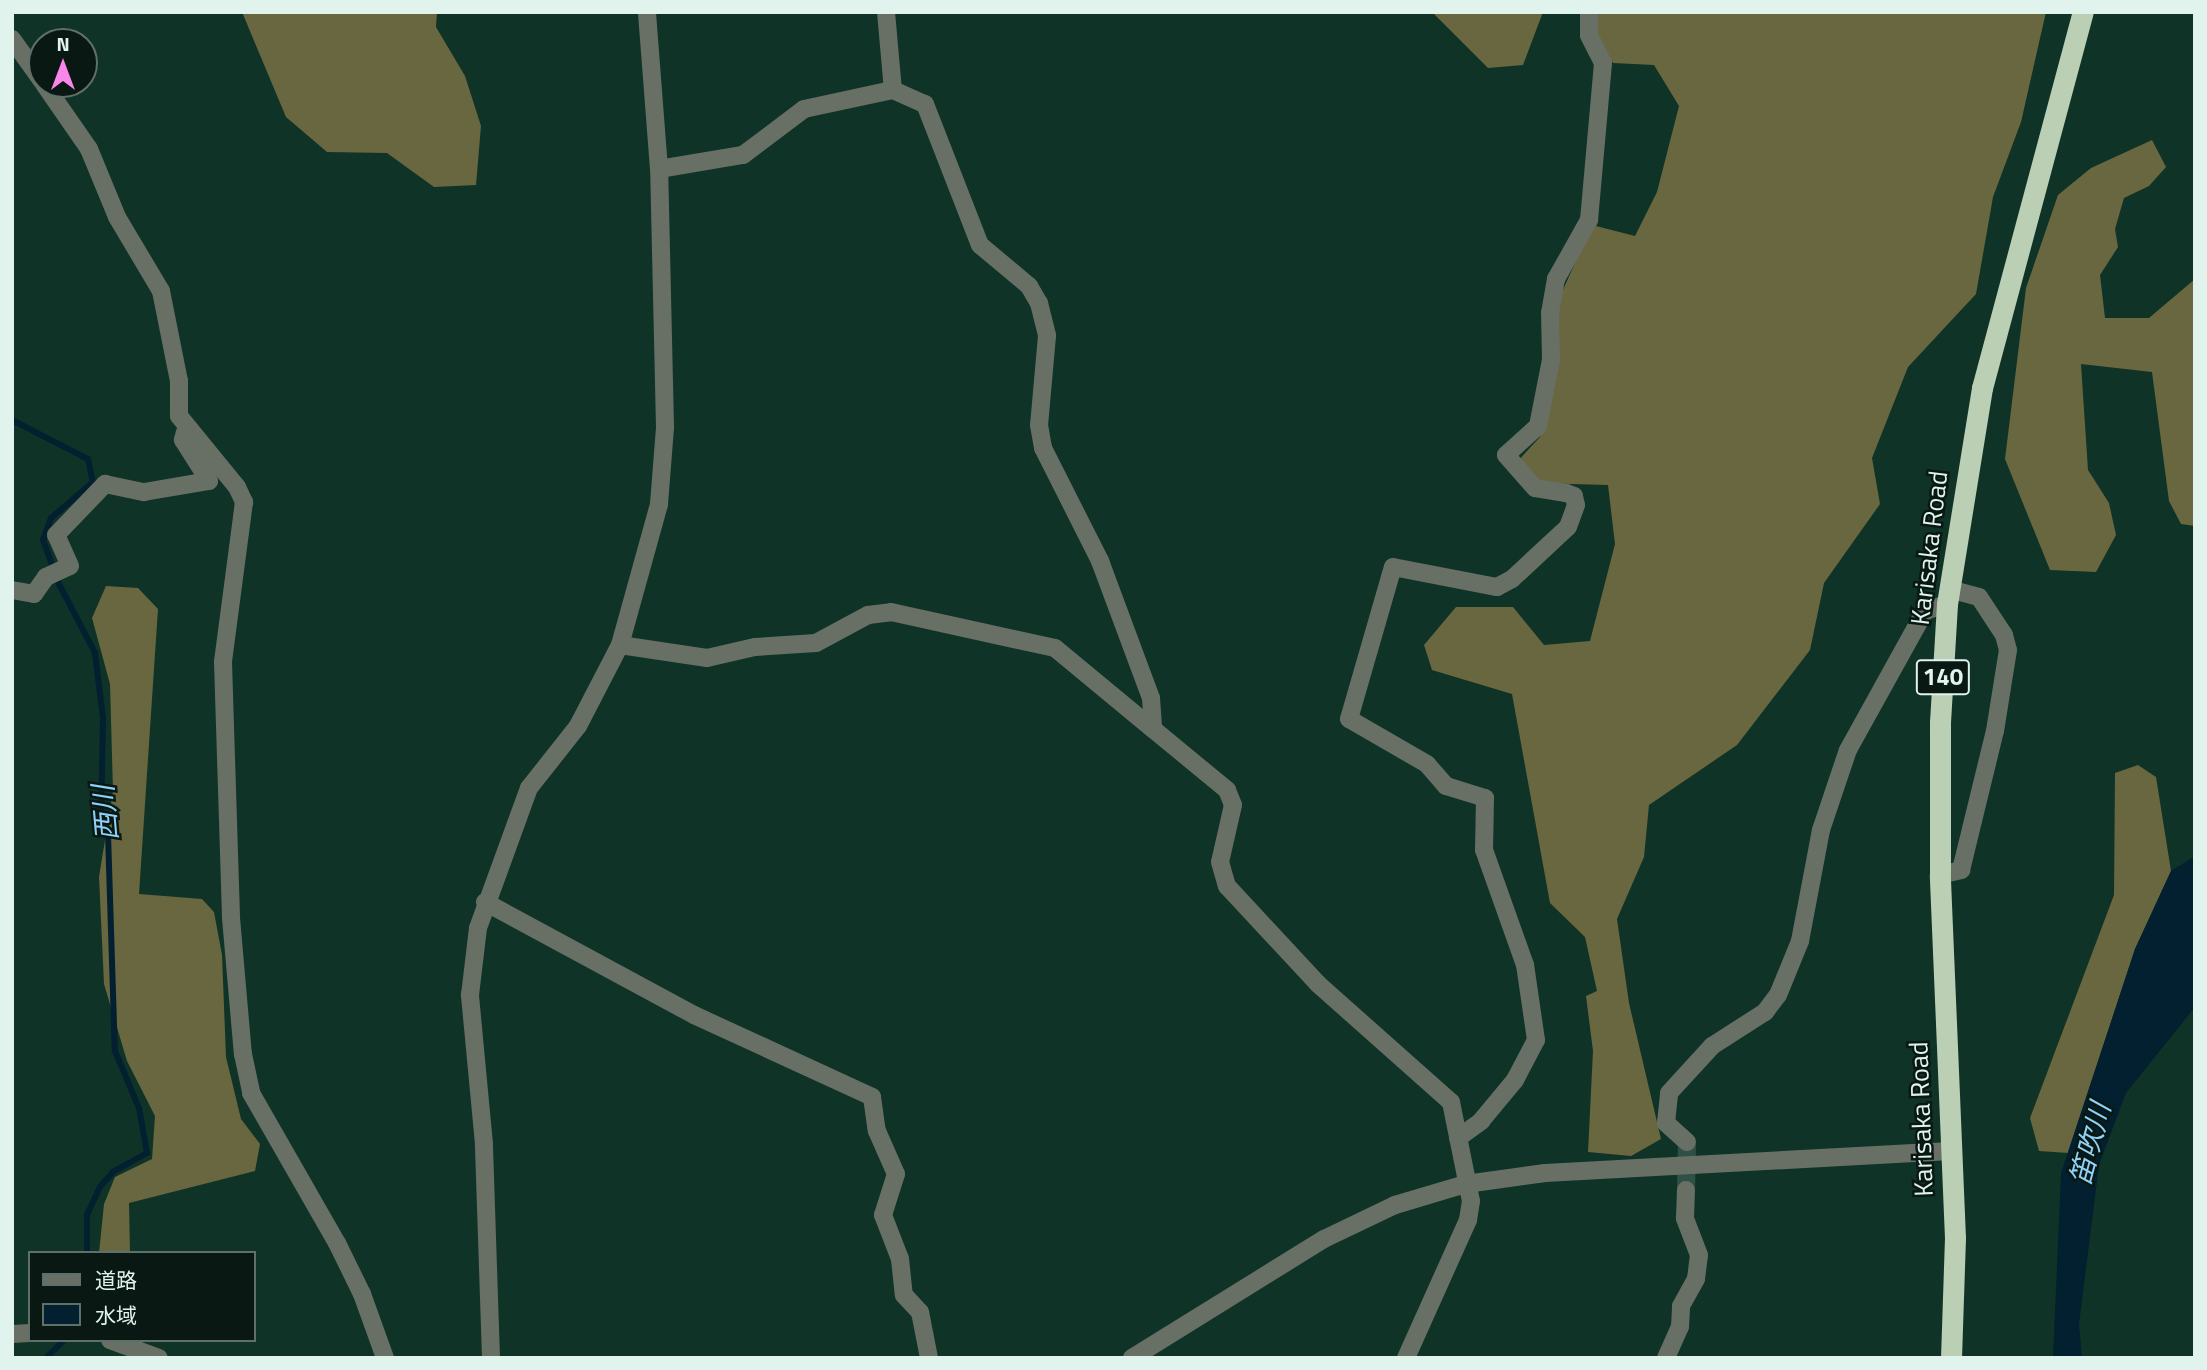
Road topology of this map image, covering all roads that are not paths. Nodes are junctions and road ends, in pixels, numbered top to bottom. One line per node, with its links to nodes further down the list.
1 (647, 12): 9 (street)
2 (886, 12): 7 (street)
3 (1589, 12): 17 (street)
4 (2084, 12): 12 (highway, Karisaka Road / 140)
5 (12, 39): 6 (street)
6 (28, 61)
7 (893, 90): 9 (street); 14 (street)
8 (54, 98): 10 (street)
9 (659, 169): 13 (street)
10 (186, 429): 11 (street); 24 (street)
11 (12, 590)
12 (1948, 597): 15 (highway, Karisaka Road / 140); 15 (street); 18 (street)
13 (620, 645): 14 (street); 16 (street)
14 (1153, 729): 17 (street)
15 (1940, 875): 19 (highway, Karisaka Road / 140)
16 (485, 902): 25 (street); 26 (street)
17 (1458, 1138): 20 (street)
18 (1687, 1142)
19 (1950, 1151): 20 (street); 30 (highway, Karisaka Road / 140)
20 (1466, 1184): 27 (street); 28 (street)
21 (1686, 1190): 29 (street)
22 (115, 1342): 23 (street)
23 (159, 1358)
24 (385, 1358)
25 (491, 1358)
26 (929, 1358)
27 (1132, 1358)
28 (1406, 1358)
29 (1666, 1358)
30 (1951, 1358)

